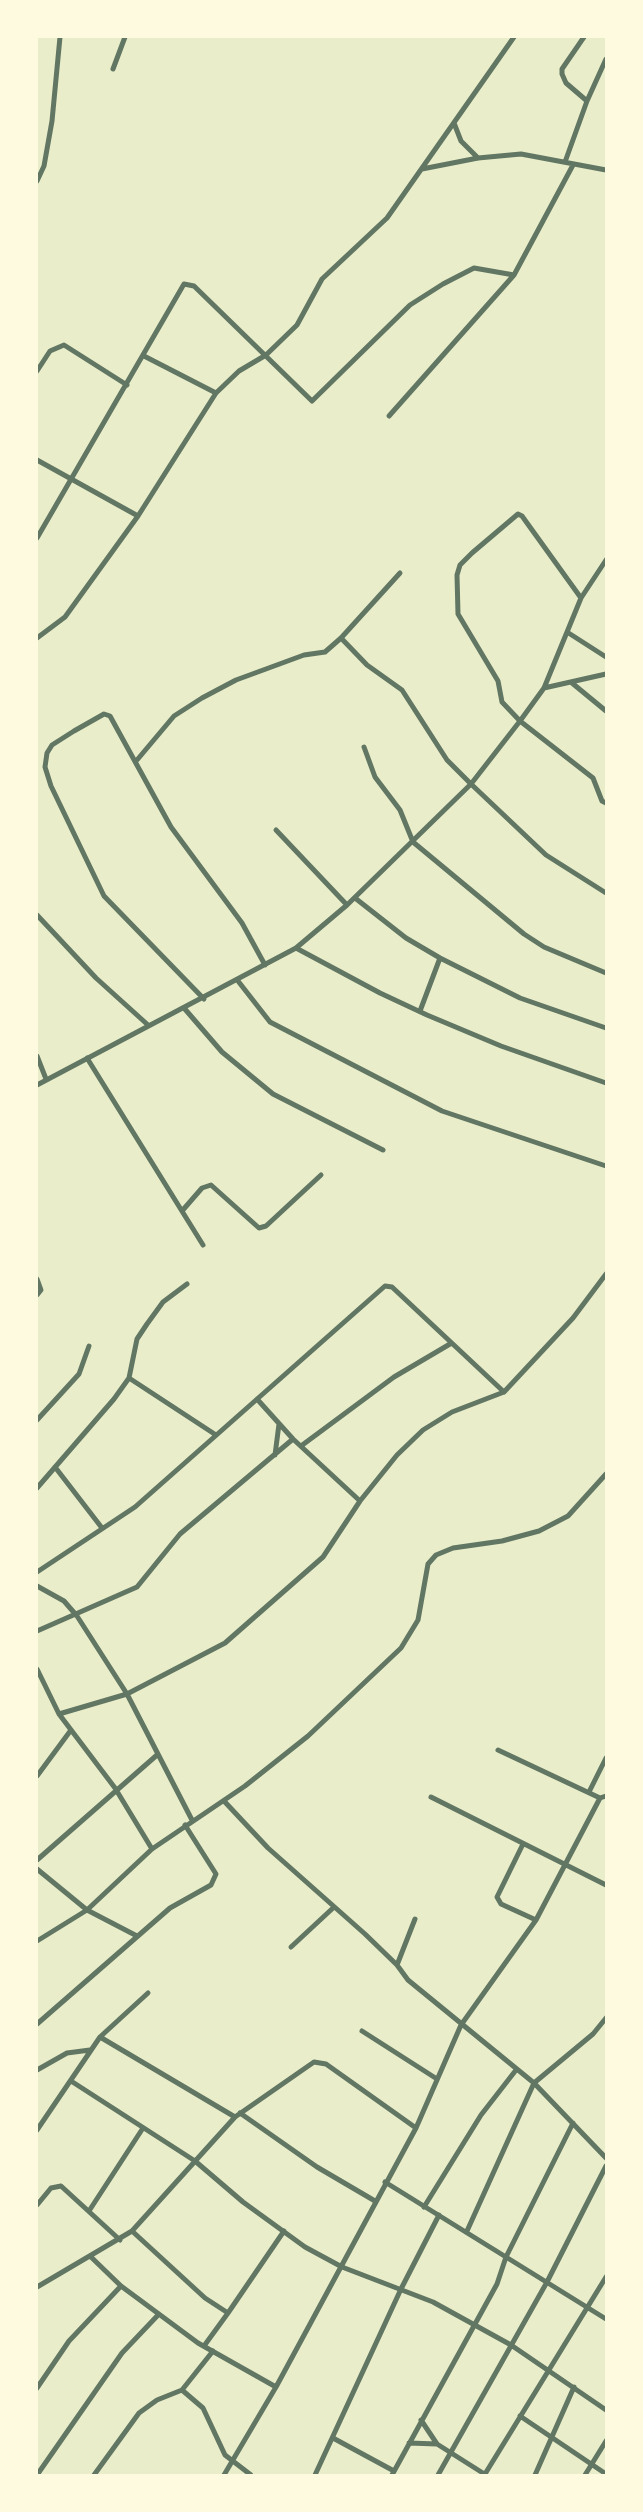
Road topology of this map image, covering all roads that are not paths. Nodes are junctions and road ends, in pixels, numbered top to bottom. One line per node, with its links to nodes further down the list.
1 (60, 37): 14 (street)
2 (125, 37): 6 (street)
3 (514, 37): 8 (street)
4 (584, 37): 7 (street)
5 (606, 59): 7 (street)
6 (113, 69)
7 (587, 100): 10 (street)
8 (454, 123): 9 (street); 12 (street)
9 (478, 158): 10 (street); 12 (street)
10 (565, 162): 11 (street)
11 (573, 165): 13 (street); 15 (street)
12 (422, 169): 16 (street)
13 (606, 170)
14 (37, 181)
15 (514, 275): 16 (street); 21 (street)
16 (266, 355): 17 (street); 20 (street)
17 (144, 356): 19 (street); 20 (street)
18 (37, 371): 19 (street)
19 (127, 385): 23 (street)
20 (216, 393): 24 (street)
21 (389, 416)
22 (37, 460): 23 (street)
23 (70, 480): 24 (street); 25 (street)
24 (138, 516): 30 (street)
25 (37, 538)
26 (606, 560): 28 (street)
27 (400, 573): 31 (street)
28 (581, 598): 29 (street); 37 (street)
29 (566, 632): 32 (street); 35 (street)
30 (37, 638)
31 (341, 638): 39 (street); 40 (street)
32 (606, 657)
33 (606, 674): 34 (street)
34 (572, 683): 35 (street); 36 (street)
35 (544, 688): 37 (street)
36 (606, 711)
37 (520, 720): 40 (street); 41 (street)
38 (364, 747): 43 (street)
39 (137, 760): 50 (street); 53 (street)
40 (471, 783): 43 (street); 44 (street)
41 (606, 803)
42 (276, 830): 46 (street)
43 (413, 842): 45 (street); 51 (street)
44 (606, 893)
45 (355, 898): 46 (street); 49 (street)
46 (347, 905): 48 (street)
47 (37, 915): 56 (street)
48 (296, 948): 50 (street); 55 (street)
49 (440, 958): 55 (street); 57 (street)
50 (265, 965): 52 (street)
51 (606, 973)
52 (238, 981): 53 (street); 64 (street)
53 (204, 999): 54 (street)
54 (184, 1008): 56 (street); 63 (street)
55 (420, 1011): 61 (street)
56 (148, 1025): 59 (street)
57 (606, 1028)
58 (37, 1056): 60 (street)
59 (87, 1058): 60 (street); 66 (street)
60 (46, 1079): 62 (street)
61 (606, 1083)
62 (37, 1085)
63 (383, 1150)
64 (606, 1166)
65 (321, 1175): 66 (street)
66 (182, 1211): 67 (street)
67 (203, 1245)
68 (606, 1274): 75 (street)
69 (37, 1279): 71 (street)
70 (187, 1284): 74 (street)
71 (37, 1295)
72 (450, 1344): 75 (street); 76 (street); 81 (street)
73 (89, 1346): 77 (street)
74 (129, 1378): 79 (street); 83 (street)
75 (504, 1392): 86 (street)
76 (257, 1398): 78 (street); 79 (street)
77 (37, 1420)
78 (279, 1424): 80 (street); 82 (street)
79 (216, 1436): 87 (street)
80 (293, 1439): 81 (street); 82 (street)
81 (301, 1446): 86 (street)
82 (275, 1455): 90 (street)
83 (55, 1467): 85 (street); 87 (street)
84 (606, 1474): 104 (street)
85 (37, 1488)
86 (360, 1501): 93 (street)
87 (102, 1528): 88 (street)
88 (37, 1572)
89 (37, 1586): 90 (street)
90 (77, 1615): 91 (street); 93 (street)
91 (37, 1631)
92 (37, 1669): 94 (street)
93 (127, 1694): 94 (street); 97 (street)
94 (59, 1714): 95 (street)
95 (71, 1730): 99 (street); 100 (street)
96 (498, 1750): 101 (street)
97 (157, 1755): 100 (street); 105 (street)
98 (606, 1758): 101 (street)
99 (37, 1776)
100 (115, 1788): 108 (street); 109 (street)
101 (589, 1792): 103 (street)
102 (431, 1797): 107 (street)
103 (603, 1797): 110 (street)
104 (224, 1801): 105 (street); 113 (street)
105 (192, 1819): 106 (street)
106 (185, 1825): 108 (street); 117 (street)
107 (523, 1844): 110 (street); 116 (street)
108 (152, 1849): 114 (street)
109 (37, 1860)
110 (565, 1864): 112 (street); 116 (street)
111 (37, 1869): 114 (street)
112 (606, 1885)
113 (333, 1908): 119 (street); 120 (street)
114 (87, 1910): 117 (street); 118 (street)
115 (415, 1919): 120 (street)
116 (536, 1920): 124 (street)
117 (137, 1936): 123 (street)
118 (37, 1941)
119 (291, 1947)
120 (397, 1965): 124 (street)
121 (148, 1993): 126 (street)
122 (606, 2018): 132 (street)
123 (37, 2024)
124 (461, 2025): 129 (street); 130 (street)
125 (362, 2031): 130 (street)
126 (100, 2037): 127 (street); 133 (street)
127 (90, 2050): 128 (street); 131 (street)
128 (37, 2070)
129 (516, 2070): 132 (street); 144 (street)
130 (437, 2080): 136 (street)
131 (71, 2081): 135 (street); 137 (street)
132 (534, 2083): 134 (street); 149 (street)
133 (237, 2115): 136 (street); 139 (street); 142 (street)
134 (573, 2123): 138 (street); 152 (street)
135 (144, 2128): 139 (street); 145 (street)
136 (416, 2128): 141 (street)
137 (37, 2130)
138 (606, 2158)
139 (195, 2161): 147 (street); 148 (street)
140 (606, 2166): 155 (street)
141 (385, 2182): 142 (street); 144 (street)
142 (375, 2201): 153 (street)
143 (37, 2205): 145 (street)
144 (424, 2207): 146 (street)
145 (89, 2211): 150 (street)
146 (439, 2216): 149 (street); 158 (street)
147 (132, 2231): 150 (street); 160 (street)
148 (284, 2231): 153 (street); 160 (street)
149 (467, 2231): 152 (street)
150 (120, 2240): 151 (street)
151 (91, 2256): 156 (street); 157 (street)
152 (506, 2257): 155 (street); 163 (street)
153 (342, 2267): 158 (street); 168 (street)
154 (606, 2277): 159 (street)
155 (547, 2282): 159 (street); 164 (street)
156 (121, 2286): 161 (street); 170 (street)
157 (37, 2287)
158 (401, 2289): 163 (street); 175 (street)
159 (588, 2306): 162 (street); 167 (street)
160 (228, 2313): 165 (street)
161 (159, 2314): 165 (street); 185 (street)
162 (606, 2319)
163 (474, 2325): 164 (street); 174 (street)
164 (511, 2345): 167 (street); 180 (street)
165 (204, 2346): 166 (street)
166 (213, 2351): 168 (street); 171 (street)
167 (547, 2369): 169 (street); 173 (street)
168 (276, 2387): 181 (street)
169 (574, 2387): 172 (street); 176 (street)
170 (37, 2388)
171 (182, 2390): 181 (street); 186 (street)
172 (606, 2410)
173 (520, 2416): 176 (street); 191 (street)
174 (421, 2420): 178 (street); 179 (street)
175 (333, 2438): 183 (street); 189 (street)
176 (554, 2438): 182 (street); 192 (street)
177 (606, 2441): 182 (street)
178 (409, 2443): 179 (street); 183 (street)
179 (437, 2444): 180 (street)
180 (450, 2453): 190 (street); 191 (street)
181 (232, 2463): 187 (street); 188 (street)
182 (591, 2464): 184 (street); 193 (street)
183 (393, 2473)
184 (606, 2474)
185 (37, 2475)
186 (94, 2475)
187 (224, 2475)
188 (251, 2475)
189 (315, 2475)
190 (438, 2475)
191 (485, 2475)
192 (535, 2475)
193 (585, 2475)

